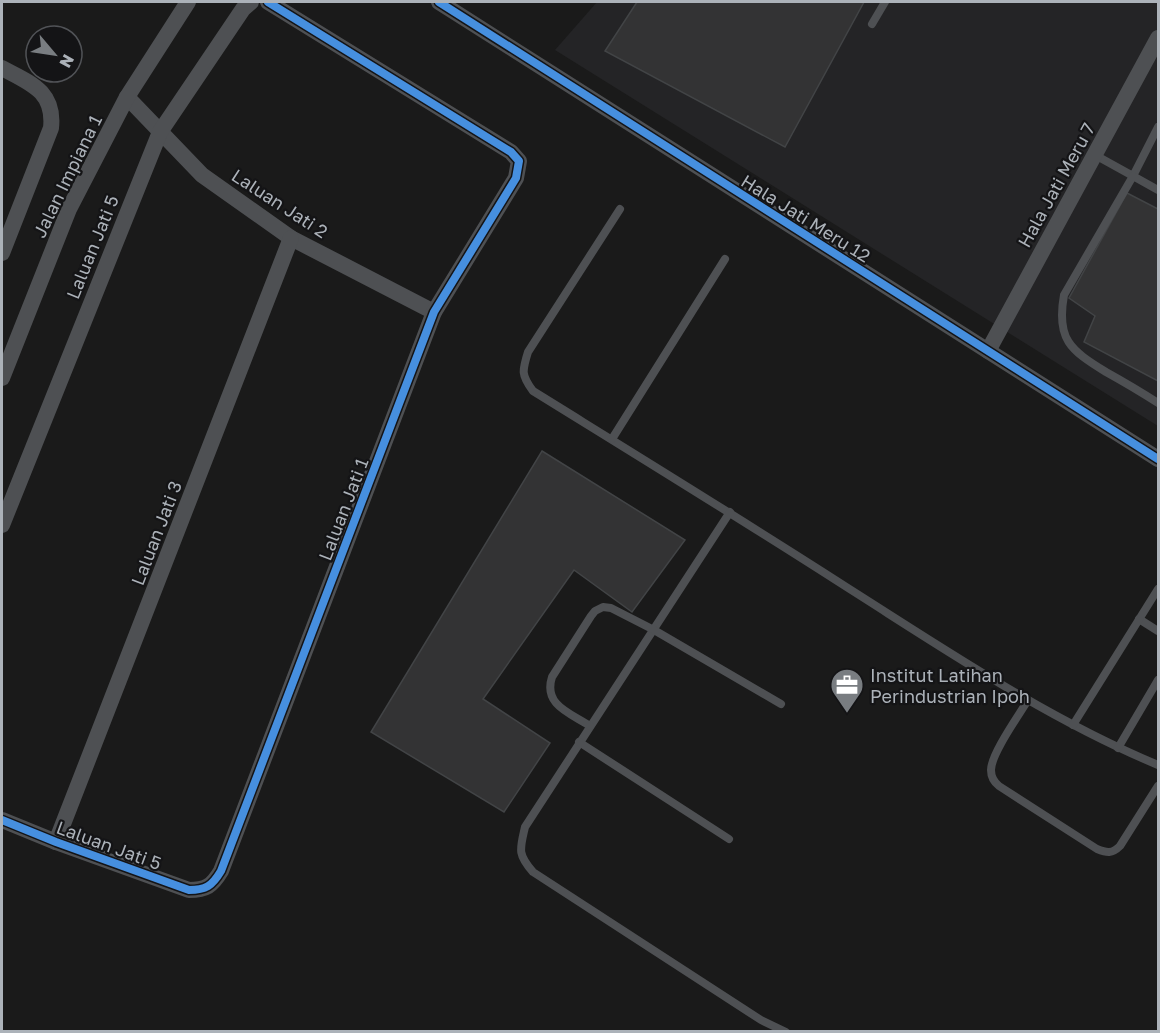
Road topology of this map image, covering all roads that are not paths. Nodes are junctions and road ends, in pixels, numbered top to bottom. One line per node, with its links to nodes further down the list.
1 (188, 2): 9 (street, Jalan Impiana 1)
2 (251, 2): 11 (street, Laluan Jati 5)
3 (268, 2): 19 (street, Laluan Jati 1)
4 (439, 2): 20 (street, Hala Jati Meru 12)
5 (885, 2): 6 (lane)
6 (872, 24)
7 (1158, 38): 12 (street, Hala Jati Meru 7)
8 (2, 68): 17 (street)
9 (127, 97): 11 (street, Laluan Jati 2); 21 (street, Jalan Impiana 1)
10 (1158, 127): 13 (lane)
11 (160, 132): 16 (street, Laluan Jati 2); 26 (street, Laluan Jati 5)
12 (1095, 155): 13 (lane); 20 (street, Hala Jati Meru 7)
13 (1133, 176): 14 (lane); 22 (lane)
14 (1158, 190)
15 (620, 209): 23 (lane)
16 (291, 238): 19 (street, Laluan Jati 2); 43 (street, Laluan Jati 3)
17 (2, 253)
18 (725, 259): 23 (lane)
19 (434, 312): 44 (street, Laluan Jati 1)
20 (988, 351): 24 (street, Hala Jati Meru 12)
21 (2, 378)
22 (1158, 403)
23 (612, 440): 25 (lane)
24 (1158, 459)
25 (730, 512): 29 (lane); 33 (lane)
26 (2, 525)
27 (1158, 589): 28 (lane)
28 (1139, 619): 30 (lane); 35 (lane)
29 (654, 630): 34 (lane); 36 (lane); 36 (lane)
30 (1158, 631)
31 (1158, 680): 32 (lane)
32 (1155, 696): 38 (lane)
33 (1028, 700): 35 (lane); 40 (lane)
34 (781, 704)
35 (1073, 725): 38 (lane)
36 (590, 726): 37 (lane)
37 (579, 742): 42 (lane); 45 (lane)
38 (1118, 748): 39 (lane)
39 (1158, 765)
40 (1158, 786)
41 (2, 820): 43 (street, Laluan Jati 5)
42 (729, 839)
43 (57, 842): 44 (street, Laluan Jati 5)
44 (208, 888)
45 (786, 1032)

